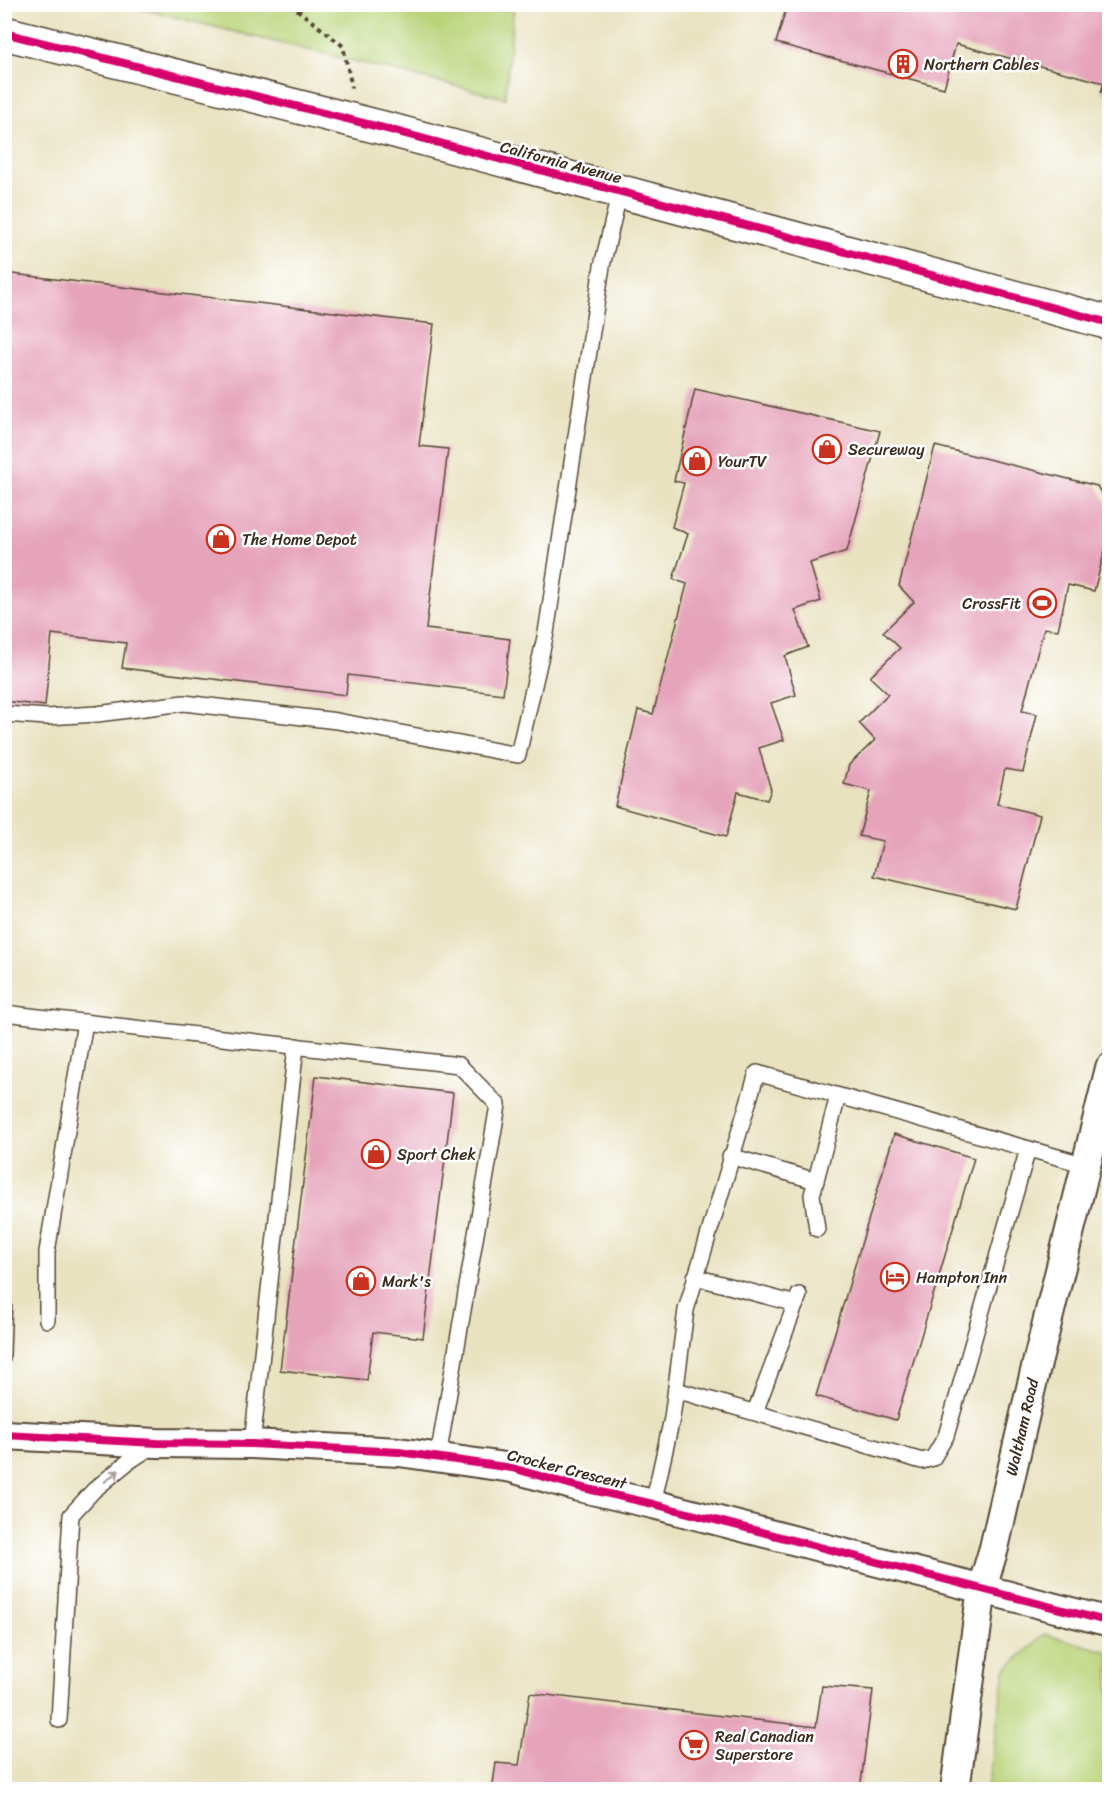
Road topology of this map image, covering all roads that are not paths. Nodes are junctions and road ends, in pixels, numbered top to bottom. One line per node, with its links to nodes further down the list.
1 (4, 33): 2 (street, California Avenue)
2 (620, 191): 3 (street, California Avenue); 4 (lane)
3 (1110, 322)
4 (4, 714)
5 (4, 1012): 6 (lane)
6 (85, 1022): 7 (lane); 16 (lane)
7 (296, 1046): 21 (lane); 22 (lane)
8 (1110, 1068): 12 (street, Waltham Road)
9 (838, 1096): 10 (lane); 11 (lane); 13 (lane)
10 (1028, 1149): 12 (lane); 18 (lane)
11 (730, 1156): 13 (lane); 15 (lane)
12 (1086, 1165): 24 (street, Waltham Road)
13 (816, 1181): 14 (lane)
14 (817, 1229)
15 (695, 1277): 17 (lane); 18 (lane)
16 (47, 1320)
17 (676, 1390): 18 (lane); 23 (lane)
18 (754, 1412)
19 (4, 1435): 20 (street, Crocker Crescent)
20 (158, 1443): 21 (street, Crocker Crescent); 26 (lane, one-way to 20)
21 (252, 1444): 22 (street, Crocker Crescent)
22 (438, 1457): 23 (street, Crocker Crescent)
23 (652, 1504): 24 (street, Crocker Crescent)
24 (982, 1588): 25 (street, Crocker Crescent); 27 (street, Waltham Road)
25 (1110, 1622)
26 (59, 1720)
27 (955, 1790)

